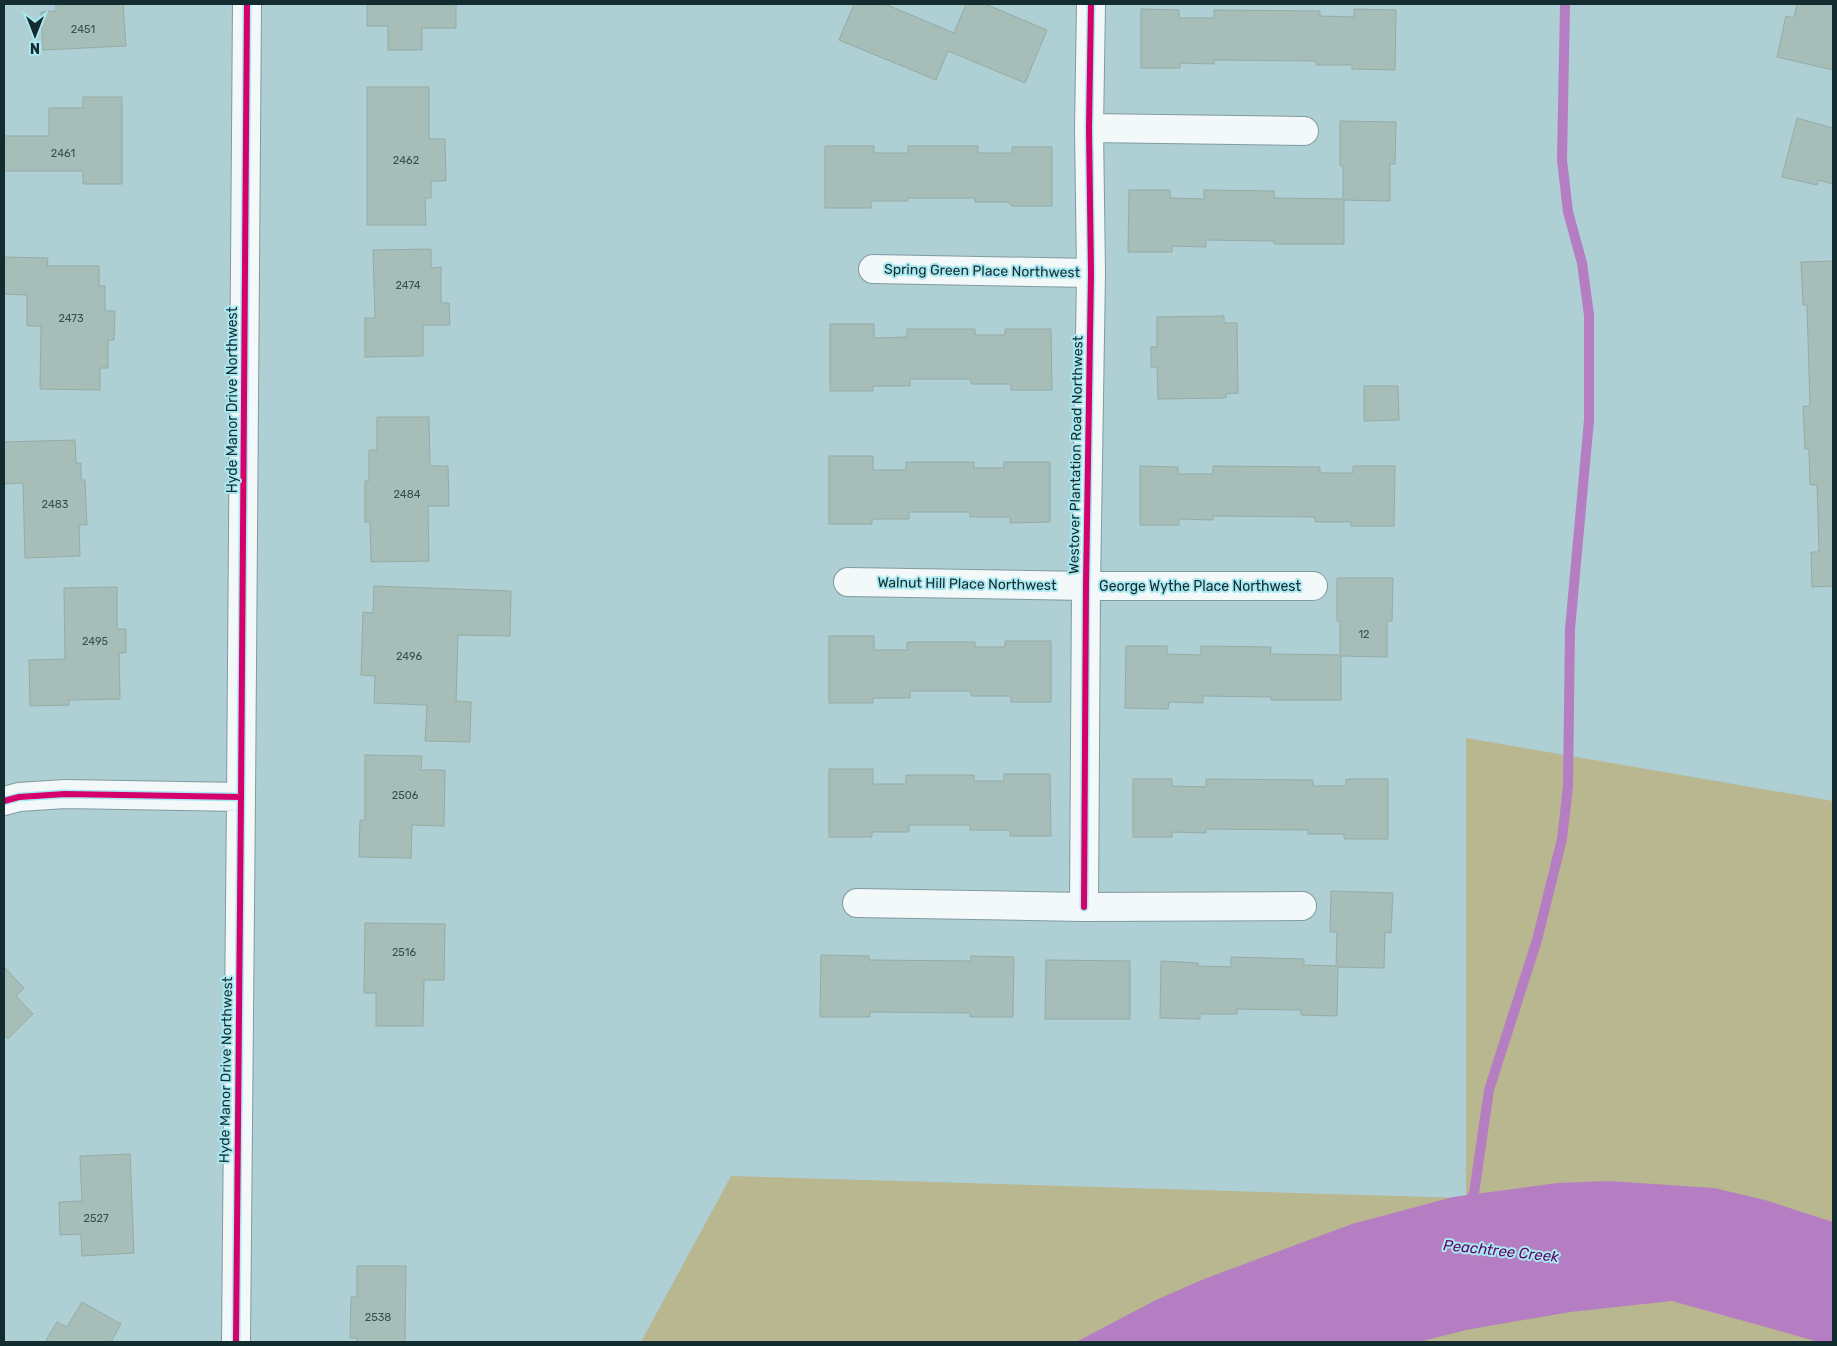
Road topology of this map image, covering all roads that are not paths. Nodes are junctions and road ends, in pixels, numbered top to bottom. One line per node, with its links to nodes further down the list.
1 (247, 4): 10 (street, Hyde Manor Drive Northwest)
2 (1091, 4): 3 (street, Westover Plantation Road Northwest)
3 (1088, 128): 4 (street); 6 (street, Westover Plantation Road Northwest)
4 (1304, 131)
5 (873, 269): 6 (street, Spring Green Place Northwest)
6 (1092, 273): 8 (street, Westover Plantation Road Northwest)
7 (848, 582): 8 (street, Walnut Hill Place Northwest)
8 (1086, 586): 9 (street, George Wythe Place Northwest); 14 (street, Westover Plantation Road Northwest)
9 (1313, 586)
10 (242, 797): 11 (street); 15 (street, Hyde Manor Drive Northwest)
11 (4, 801)
12 (857, 903): 14 (street)
13 (1302, 906): 14 (street)
14 (1084, 907)
15 (236, 1342)

